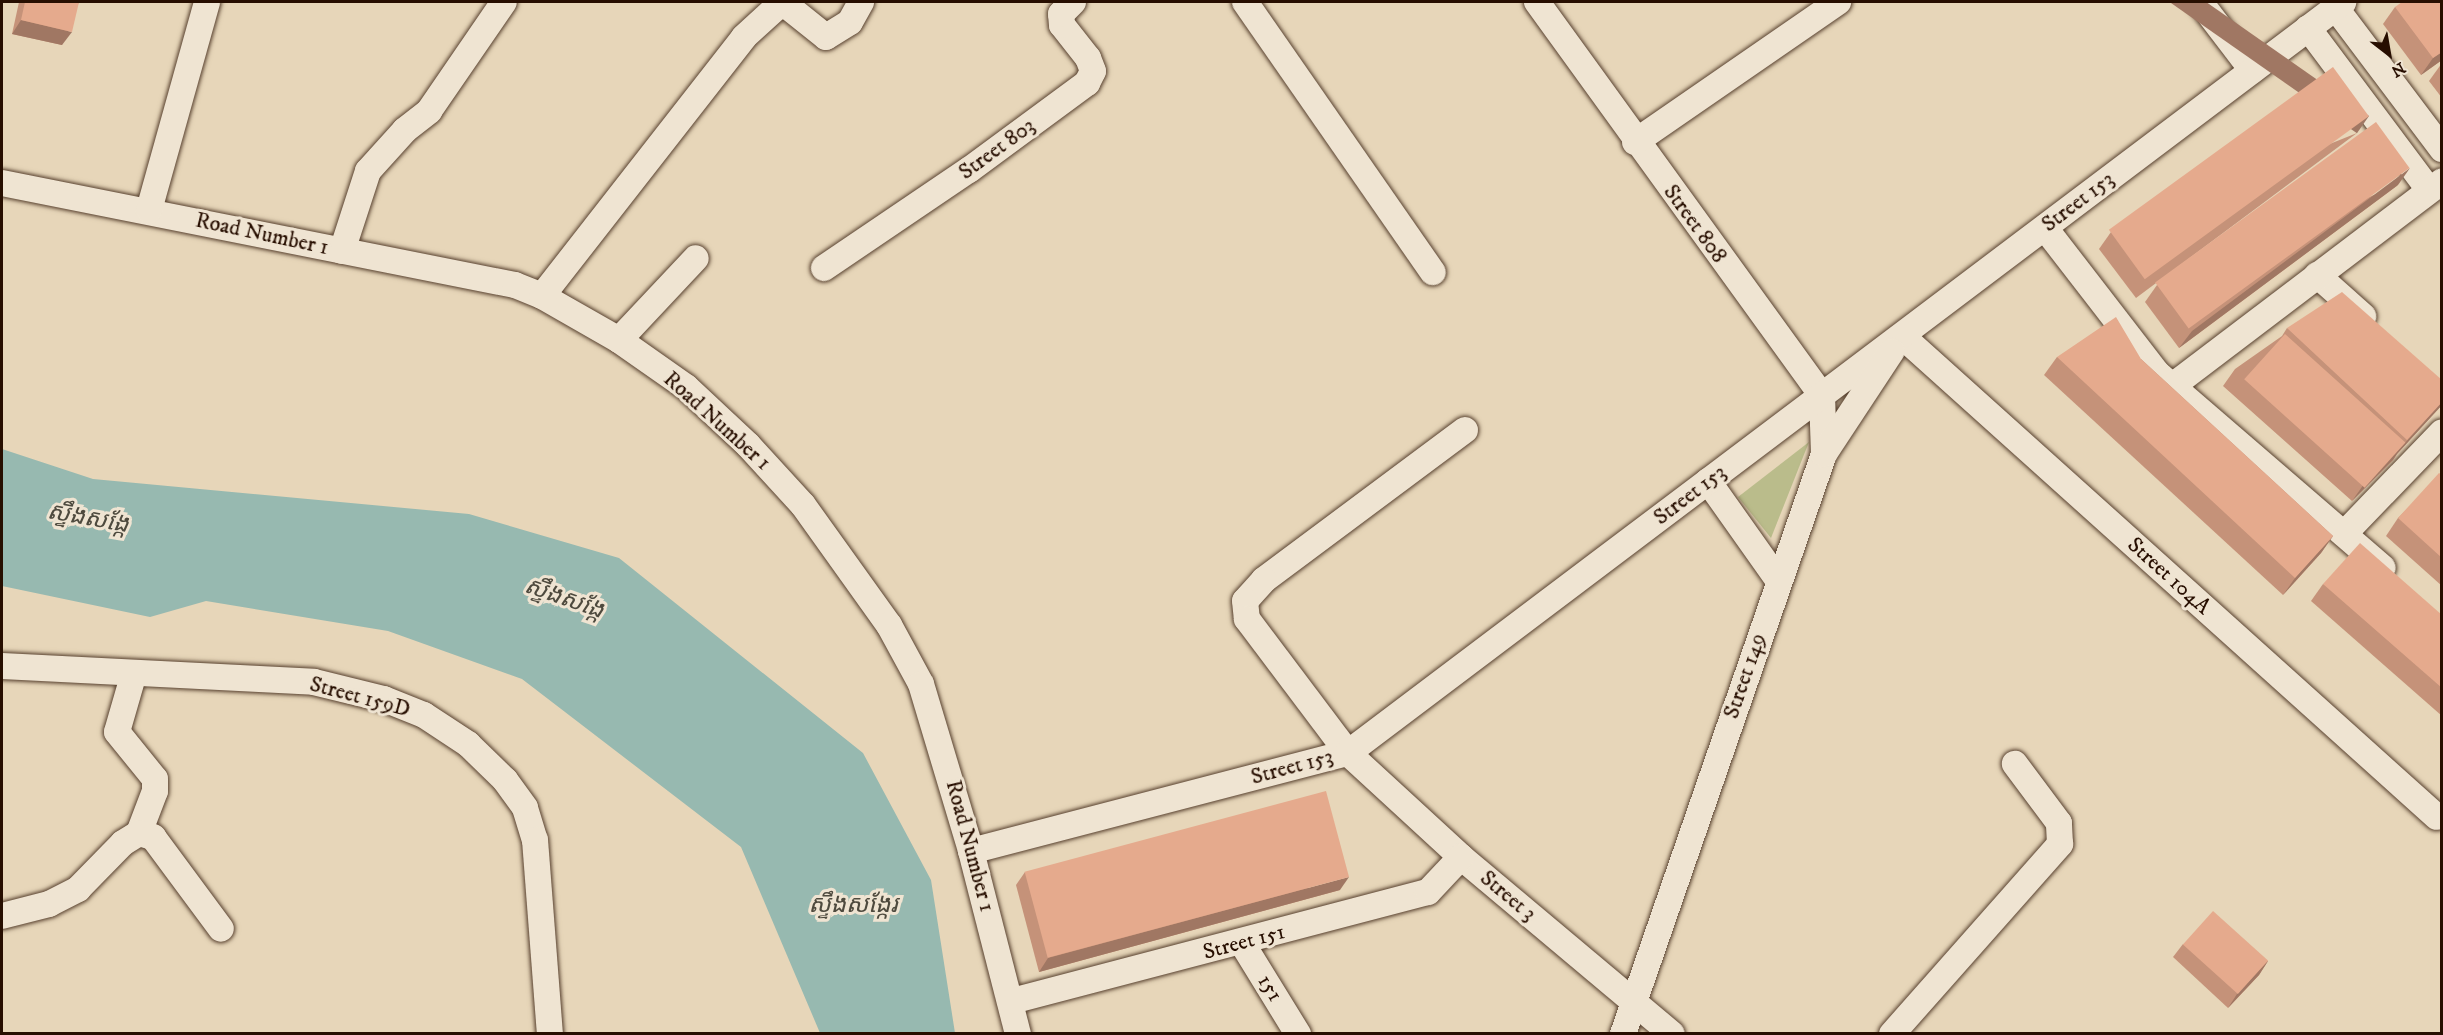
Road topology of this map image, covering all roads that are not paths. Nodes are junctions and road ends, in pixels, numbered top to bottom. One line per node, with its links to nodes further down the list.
1 (207, 2): 16 (street)
2 (504, 2): 18 (street)
3 (861, 2): 23 (street)
4 (1073, 2): 20 (street, Street 803)
5 (1245, 2): 21 (street)
6 (1537, 2): 12 (street, Street 808)
7 (1838, 2): 12 (street)
8 (2199, 2): 11 (street)
9 (2339, 4): 10 (street, Street 153); 13 (street)
10 (2308, 28): 11 (street, Street 153); 15 (street)
11 (2252, 70): 17 (street, Street 153)
12 (1635, 142): 28 (street, Street 808)
13 (2442, 149)
14 (2, 183): 16 (street, Road Number 1)
15 (2435, 185): 22 (street)
16 (149, 210): 18 (street, Road Number 1)
17 (2045, 228): 25 (street, Street 153); 27 (street)
18 (342, 251): 23 (street, Road Number 1)
19 (696, 258): 26 (street)
20 (824, 268)
21 (1433, 272)
22 (2317, 275): 24 (street); 27 (street)
23 (542, 296): 26 (street, Road Number 1)
24 (2379, 331)
25 (1902, 336): 28 (street, Street 153); 31 (street, Street 149); 40 (street, Street 104A)
26 (619, 340): 42 (street, Road Number 1)
27 (2171, 387): 33 (street)
28 (1822, 396): 31 (street); 32 (street, Street 153)
29 (1465, 430): 38 (street, Street 3)
30 (2442, 432): 33 (street)
31 (1824, 454): 34 (street, Street 149)
32 (1708, 481): 34 (street); 38 (street, Street 153)
33 (2344, 534): 35 (street)
34 (1778, 580): 48 (street, Street 149)
35 (2406, 588)
36 (2, 666): 37 (street, Street 159D)
37 (134, 673): 41 (street); 49 (street, Street 159D)
38 (1348, 753): 42 (street, Street 153); 43 (street, Street 3)
39 (2014, 764): 54 (street)
40 (2437, 817)
41 (140, 833): 44 (street); 45 (street)
42 (971, 851): 47 (street, Road Number 1)
43 (1461, 857): 46 (street, Street 151); 48 (street, Street 3)
44 (2, 916)
45 (221, 929)
46 (1242, 943): 47 (street, Street 151); 51 (street, 151)
47 (1012, 1001): 50 (street, Road Number 1)
48 (1635, 1001): 52 (street, Street 149); 53 (street, Street 3)
49 (550, 1034)
50 (1018, 1034)
51 (1298, 1034)
52 (1623, 1034)
53 (1672, 1034)
54 (1892, 1034)

